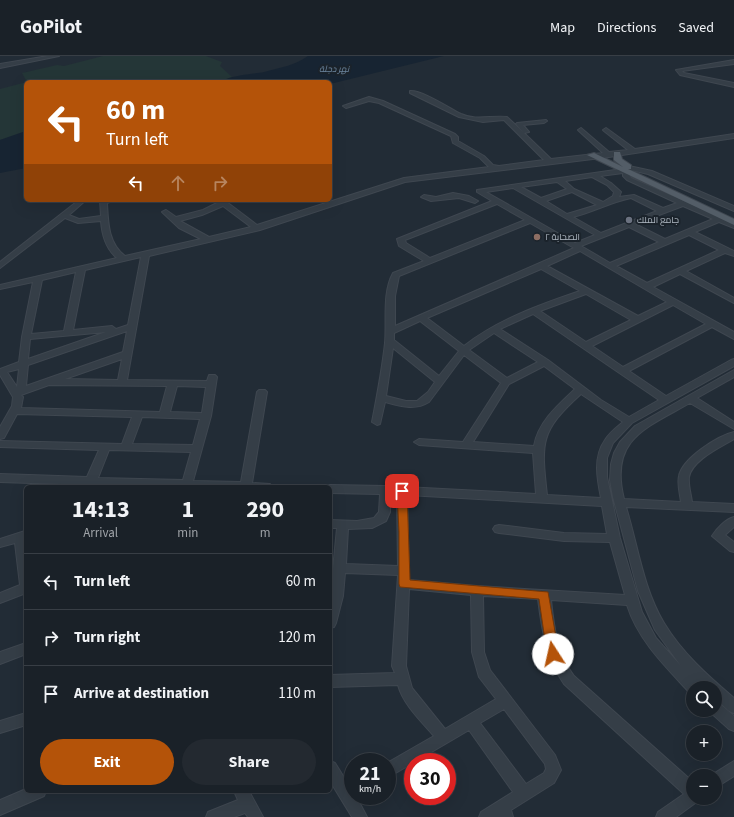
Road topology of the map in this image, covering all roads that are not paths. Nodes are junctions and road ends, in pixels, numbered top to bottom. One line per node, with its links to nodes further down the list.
1 (56, 56): 3 (street)
2 (734, 62): 4 (street)
3 (0, 66)
4 (734, 85)
5 (412, 92): 14 (street)
6 (346, 106): 15 (street)
7 (544, 121): 14 (street)
8 (582, 130): 12 (street)
9 (606, 130): 11 (street)
10 (734, 136): 11 (street)
11 (634, 151): 12 (street)
12 (613, 154): 13 (street); 16 (main road)
13 (591, 156): 14 (street); 16 (main road)
14 (551, 161): 15 (street)
15 (499, 168): 49 (street)
16 (623, 168): 17 (street); 20 (street); 35 (street); 39 (main road); 46 (main road)
17 (593, 175): 18 (street); 25 (street)
18 (559, 180): 19 (street); 21 (street)
19 (514, 186): 22 (street); 27 (street)
20 (652, 188): 23 (street); 33 (street)
21 (572, 190): 27 (street); 34 (street)
22 (482, 195): 26 (street); 32 (street)
23 (632, 196): 25 (street); 36 (street)
24 (424, 197): 26 (street)
25 (613, 200): 34 (street)
26 (475, 201): 38 (street)
27 (540, 201): 41 (street)
28 (81, 202): 40 (street)
29 (103, 202): 42 (street)
30 (219, 202): 44 (street)
31 (222, 202): 49 (street)
32 (496, 202): 38 (street); 45 (street)
33 (683, 203): 36 (street); 43 (street)
34 (603, 205): 41 (street)
35 (734, 209)
36 (662, 211): 47 (street)
37 (166, 212): 44 (street)
38 (471, 212): 59 (street)
39 (734, 213)
40 (64, 216): 42 (street); 60 (street)
41 (567, 216): 51 (street)
42 (105, 218): 58 (street)
43 (719, 219): 48 (street); 50 (street)
44 (174, 220): 52 (street)
45 (529, 221): 54 (street); 59 (street)
46 (734, 222)
47 (629, 224): 51 (street); 53 (street)
48 (734, 226)
49 (257, 228): 52 (street)
50 (689, 232): 53 (street); 55 (street)
51 (601, 236): 54 (street)
52 (208, 240): 56 (street)
53 (664, 242): 62 (street)
54 (577, 248): 61 (street); 62 (street)
55 (726, 250): 57 (street); 64 (street)
56 (145, 254): 58 (street); 75 (street)
57 (734, 254)
58 (123, 259): 63 (street)
59 (429, 261): 77 (street)
60 (0, 266)
61 (542, 266): 68 (street); 72 (street)
62 (609, 266): 67 (street)
63 (81, 269): 65 (street); 78 (street)
64 (680, 271): 67 (street); 69 (street)
65 (38, 279): 66 (street); 80 (street)
66 (0, 287)
67 (646, 287): 70 (street)
68 (588, 291): 71 (street); 73 (street)
69 (734, 301)
70 (673, 302): 73 (street); 74 (street)
71 (534, 311): 76 (street); 82 (street)
72 (421, 318): 77 (street); 83 (street)
73 (638, 320): 82 (street)
74 (712, 324): 79 (street); 87 (street)
75 (130, 326): 78 (street); 84 (street); 86 (street)
76 (494, 328): 83 (street); 85 (street)
77 (391, 331): 81 (street)
78 (68, 333): 80 (street)
79 (734, 336)
80 (26, 337): 86 (street)
81 (390, 341): 90 (street); 98 (street)
82 (587, 345): 87 (street)
83 (464, 350): 90 (street); 93 (street)
84 (127, 354): 91 (street); 92 (street)
85 (545, 362): 93 (street); 95 (street)
86 (22, 364): 88 (street); 97 (street)
87 (623, 370): 100 (street)
88 (1, 371): 97 (street)
89 (732, 371): 99 (street); 100 (street)
90 (440, 381): 98 (street)
91 (49, 382): 92 (street); 97 (street)
92 (122, 382): 94 (street)
93 (506, 382): 112 (street)
94 (173, 383): 103 (street); 104 (street)
95 (581, 390): 105 (street); 116 (street)
96 (262, 392): 120 (street)
97 (19, 393): 101 (street)
98 (381, 398): 106 (street)
99 (689, 398): 107 (street); 122 (street)
100 (666, 400): 105 (street)
101 (14, 411): 102 (street); 109 (street)
102 (138, 414): 103 (street); 114 (street)
103 (164, 415): 104 (street)
104 (206, 416): 115 (street)
105 (629, 421): 121 (street)
106 (377, 422)
107 (734, 426)
108 (734, 435): 129 (street)
109 (0, 436)
110 (419, 442): 112 (street)
111 (0, 444): 113 (street)
112 (466, 445): 116 (street)
113 (105, 447): 114 (street); 118 (street)
114 (126, 447): 115 (street)
115 (197, 450): 119 (street)
116 (538, 450): 126 (street)
117 (0, 478): 118 (street)
118 (91, 481): 119 (street)
119 (187, 485)
120 (246, 485)
121 (604, 487): 122 (street); 127 (street)
122 (617, 487): 128 (street)
123 (332, 489): 124 (street)
124 (385, 490): 125 (street); 133 (street)
125 (402, 491): 126 (street); 141 (street)
126 (542, 499): 127 (street)
127 (607, 502): 136 (street)
128 (620, 503): 129 (street); 154 (street)
129 (688, 507): 130 (street)
130 (734, 508)
131 (734, 521): 138 (street)
132 (332, 524): 133 (street)
133 (343, 524): 140 (street)
134 (499, 528): 136 (street)
135 (23, 536): 137 (street); 139 (street)
136 (614, 538): 147 (street)
137 (0, 543)
138 (734, 548)
139 (24, 553)
140 (340, 568): 141 (street); 148 (street)
141 (404, 571): 142 (street)
142 (404, 584): 144 (street); 152 (street)
143 (24, 589): 146 (street)
144 (477, 591): 145 (street); 156 (street)
145 (544, 595): 147 (street); 169 (street)
146 (0, 598)
147 (631, 600): 153 (street)
148 (332, 617)
149 (24, 649): 150 (street)
150 (0, 658)
151 (332, 678): 152 (street)
152 (402, 679): 163 (street)
153 (687, 681)
154 (705, 681)
155 (722, 695): 157 (street)
156 (504, 702): 160 (street); 172 (street)
157 (732, 702)
158 (722, 714): 161 (street)
159 (24, 720): 162 (street)
160 (470, 722): 163 (street); 172 (street)
161 (734, 725)
162 (0, 727)
163 (444, 738): 164 (street)
164 (396, 766)
165 (734, 768): 167 (street)
166 (332, 770): 168 (street)
167 (722, 776)
168 (344, 786)
169 (686, 786)
170 (34, 793): 175 (street)
171 (242, 793): 176 (street)
172 (524, 794): 177 (street)
173 (686, 801): 181 (street)
174 (355, 805): 179 (street)
175 (0, 808)
176 (252, 811): 178 (street)
177 (504, 812): 180 (street)
178 (214, 817)
179 (360, 817)
180 (486, 817)
181 (663, 817)

